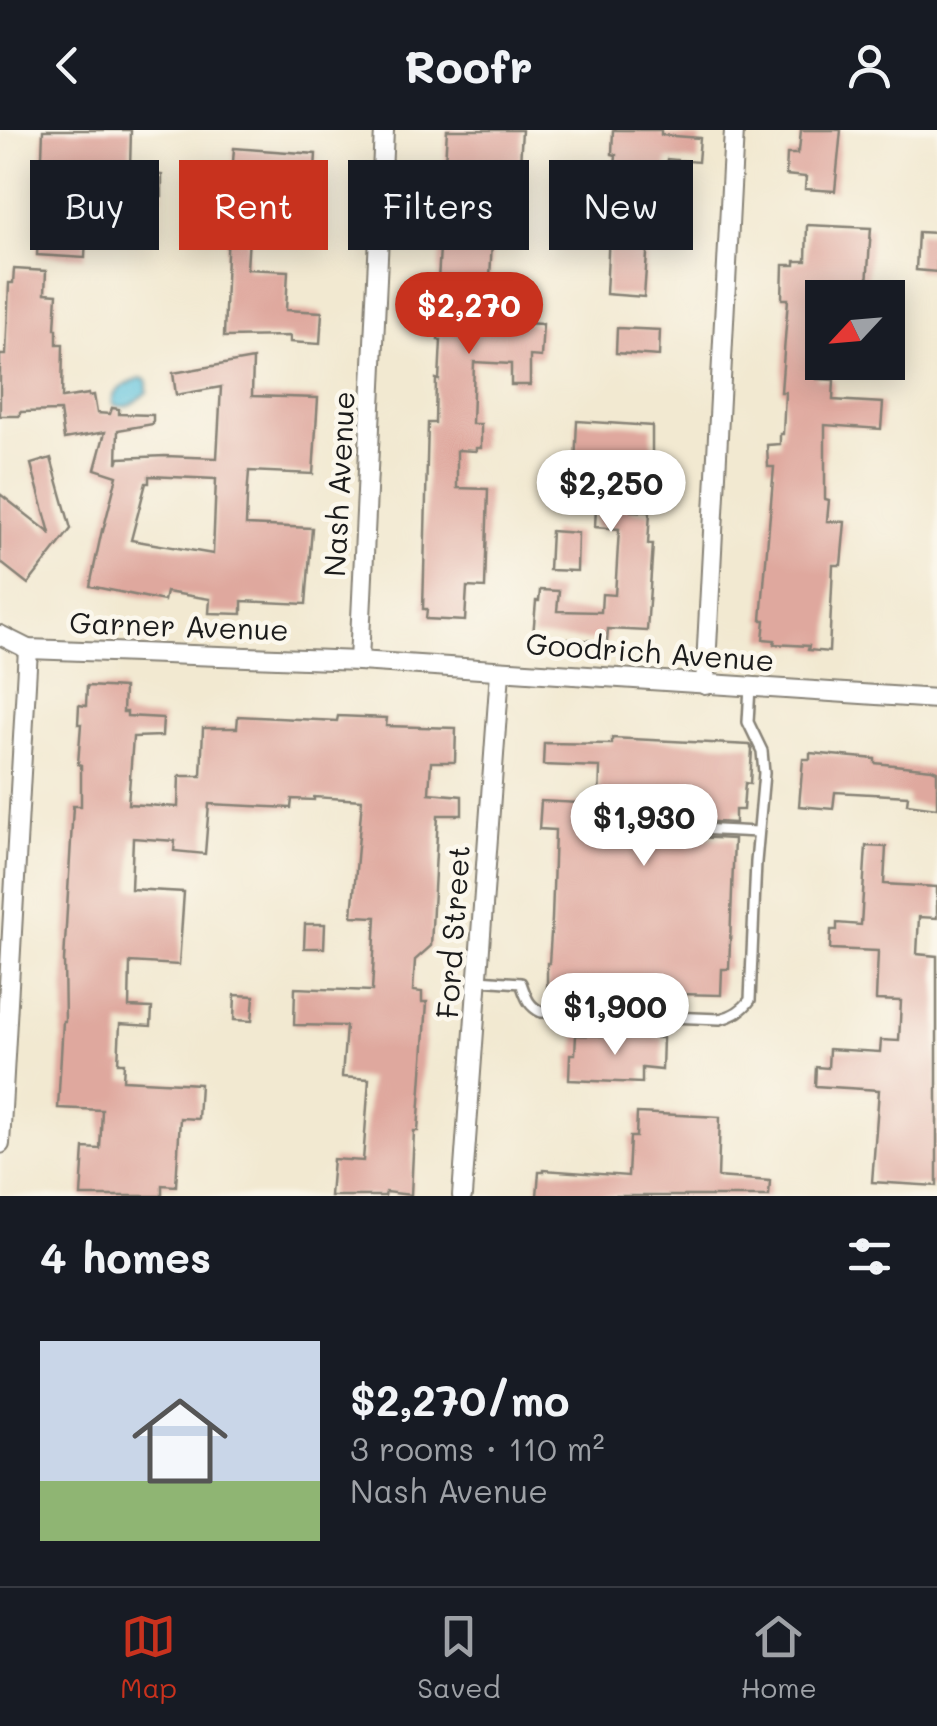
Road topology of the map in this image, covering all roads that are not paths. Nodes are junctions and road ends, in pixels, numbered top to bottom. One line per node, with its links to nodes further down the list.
1 (384, 130): 5 (street, Nash Avenue)
2 (734, 130): 7 (street)
3 (0, 635): 4 (street, Garner Avenue)
4 (28, 648): 5 (street, Garner Avenue); 13 (street)
5 (359, 661): 6 (street, Goodrich Avenue)
6 (500, 672): 7 (street, Goodrich Avenue); 12 (street, Ford Street)
7 (705, 685): 8 (street, Goodrich Avenue)
8 (750, 688): 9 (street, Goodrich Avenue); 11 (lane)
9 (937, 698)
10 (618, 825): 11 (lane)
11 (758, 832): 12 (lane)
12 (478, 980): 14 (street, Ford Street)
13 (0, 1144)
14 (462, 1196)

